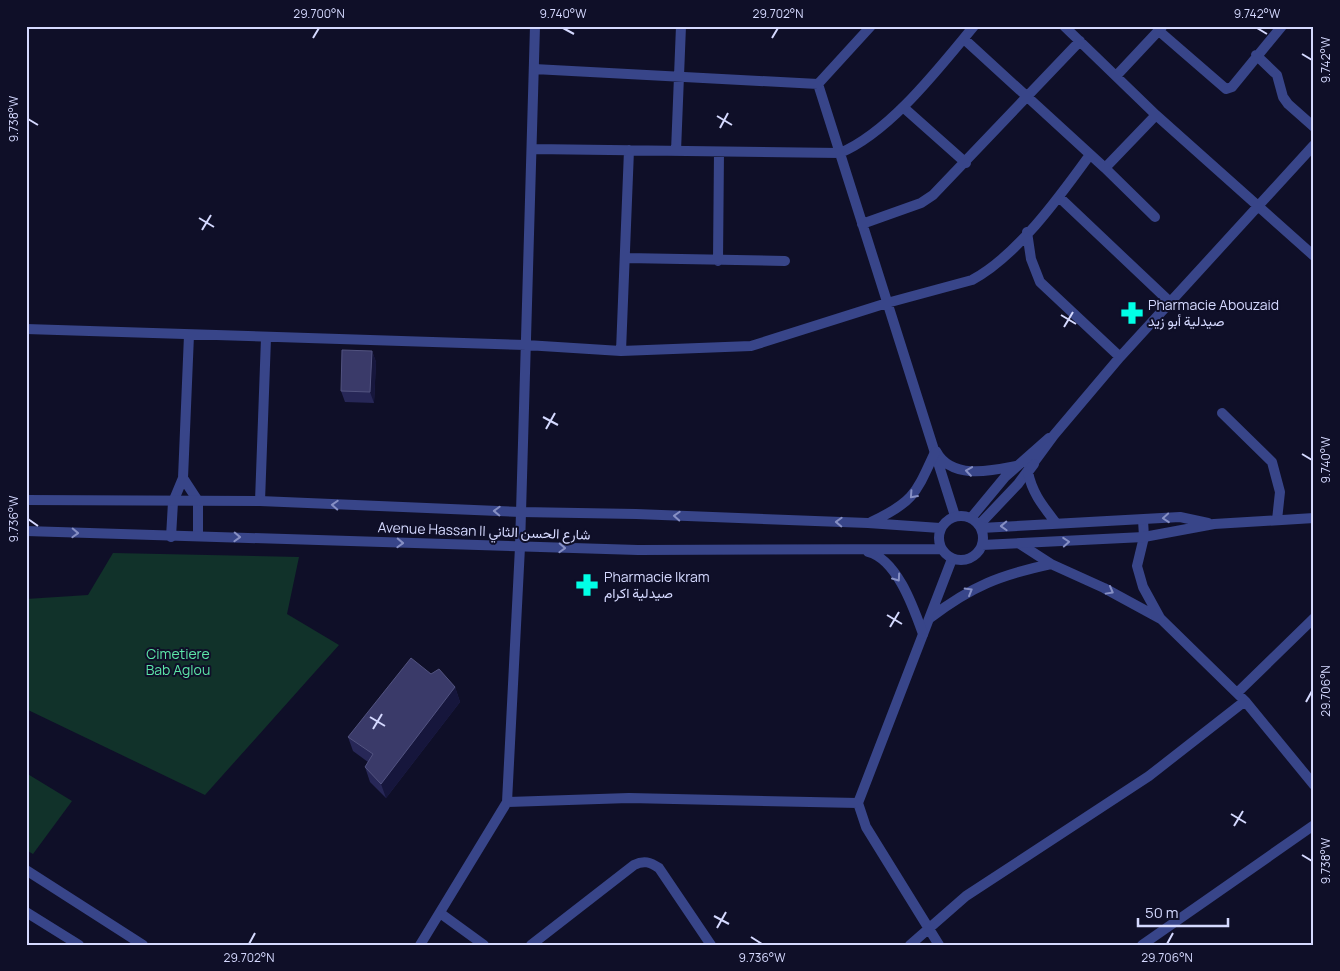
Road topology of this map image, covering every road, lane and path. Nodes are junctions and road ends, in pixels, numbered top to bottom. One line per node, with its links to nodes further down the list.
1 (536, 26): 11 (street)
2 (681, 26): 13 (street)
3 (872, 26): 14 (street)
4 (974, 26): 8 (street)
5 (1064, 26): 9 (street)
6 (1282, 26): 10 (street)
7 (1161, 28): 10 (street); 12 (street)
8 (964, 39): 15 (street); 16 (street)
9 (1080, 41): 12 (street); 15 (street)
10 (1256, 55): 18 (street)
11 (534, 69): 13 (street); 20 (street)
12 (1117, 75): 17 (street)
13 (679, 76): 14 (street); 22 (street)
14 (818, 84): 24 (street)
15 (1027, 98): 25 (street); 26 (street)
16 (903, 107): 24 (street); 26 (street)
17 (1156, 115): 27 (street); 29 (street)
18 (1314, 127)
19 (1314, 145): 29 (street)
20 (532, 149): 21 (street); 42 (street)
21 (629, 150): 22 (street); 34 (street)
22 (676, 151): 23 (street)
23 (719, 152): 24 (street); 36 (street)
24 (840, 153): 31 (street)
25 (1089, 156): 27 (street); 28 (street)
26 (966, 163): 31 (street)
27 (1105, 168): 30 (street)
28 (1059, 197): 32 (street); 37 (street)
29 (1258, 205): 33 (street); 37 (street)
30 (1155, 217)
31 (862, 224): 38 (street)
32 (1027, 232): 38 (street); 44 (street)
33 (1314, 256)
34 (626, 258): 36 (street); 43 (street)
35 (785, 260): 36 (street)
36 (718, 261)
37 (1170, 302): 44 (street)
38 (887, 303): 43 (street); 47 (street)
39 (26, 330): 40 (street)
40 (188, 335): 41 (street); 50 (street)
41 (266, 338): 42 (street); 53 (street)
42 (526, 345): 43 (street); 55 (street)
43 (621, 351)
44 (1120, 357): 46 (street)
45 (1222, 413): 60 (street)
46 (1054, 435): 48 (street); 49 (street)
47 (933, 448): 49 (street, one-way to 47); 56 (street); 61 (street, one-way to 61)
48 (1034, 464): 62 (street); 64 (street)
49 (1017, 466): 57 (street)
50 (184, 478): 52 (street); 54 (street)
51 (26, 500): 54 (street, Avenue Hassan II شارع الحسن الثاني)
52 (198, 501): 53 (street, Avenue Hassan II شارع الحسن الثاني); 54 (street, Avenue Hassan II شارع الحسن الثاني); 68 (street)
53 (260, 501): 55 (street, Avenue Hassan II شارع الحسن الثاني, one-way to 53)
54 (173, 502): 67 (street)
55 (521, 512): 61 (street, Avenue Hassan II شارع الحسن الثاني, one-way to 55); 72 (street)
56 (955, 516): 57 (street); 65 (street)
57 (971, 518): 64 (street)
58 (1314, 518): 60 (street)
59 (1144, 520): 62 (street); 63 (street, one-way to 59); 69 (street)
60 (1277, 520): 63 (street)
61 (868, 523): 65 (street, Avenue Hassan II شارع الحسن الثاني)
62 (1056, 523): 64 (street, one-way to 64)
63 (1214, 524): 69 (street)
64 (980, 526): 71 (street)
65 (940, 528): 73 (street)
66 (26, 531): 67 (street, Avenue Hassan II شارع الحسن الثاني, one-way to 67)
67 (171, 536): 68 (street, Avenue Hassan II شارع الحسن الثاني)
68 (198, 536): 72 (street, Avenue Hassan II شارع الحسن الثاني, one-way to 72)
69 (1144, 538): 70 (street, one-way to 69); 79 (street)
70 (1020, 544): 71 (street); 76 (street)
71 (982, 545): 75 (street)
72 (520, 547): 74 (street, Avenue Hassan II شارع الحسن الثاني, one-way to 74); 84 (street)
73 (941, 549): 74 (street, Avenue Hassan II شارع الحسن الثاني); 75 (street)
74 (860, 550): 80 (street, one-way to 80)
75 (952, 559): 77 (street)
76 (1051, 564): 77 (street, one-way to 76); 79 (street, one-way to 79)
77 (929, 618): 80 (street)
78 (1314, 618): 81 (street)
79 (1161, 619): 81 (street)
80 (923, 634): 85 (street)
81 (1237, 693): 82 (street)
82 (1245, 701): 83 (street); 90 (street)
83 (1314, 785)
84 (507, 802): 85 (street); 89 (street)
85 (858, 803): 90 (street)
86 (1314, 824): 99 (street)
87 (26, 870): 92 (street)
88 (26, 912): 91 (street)
89 (440, 913): 93 (street); 94 (street)
90 (928, 928): 97 (street); 98 (street)
91 (79, 945)
92 (143, 945)
93 (420, 945)
94 (484, 945)
95 (531, 945): 96 (street)
96 (711, 945)
97 (910, 945)
98 (939, 945)
99 (1142, 945)

